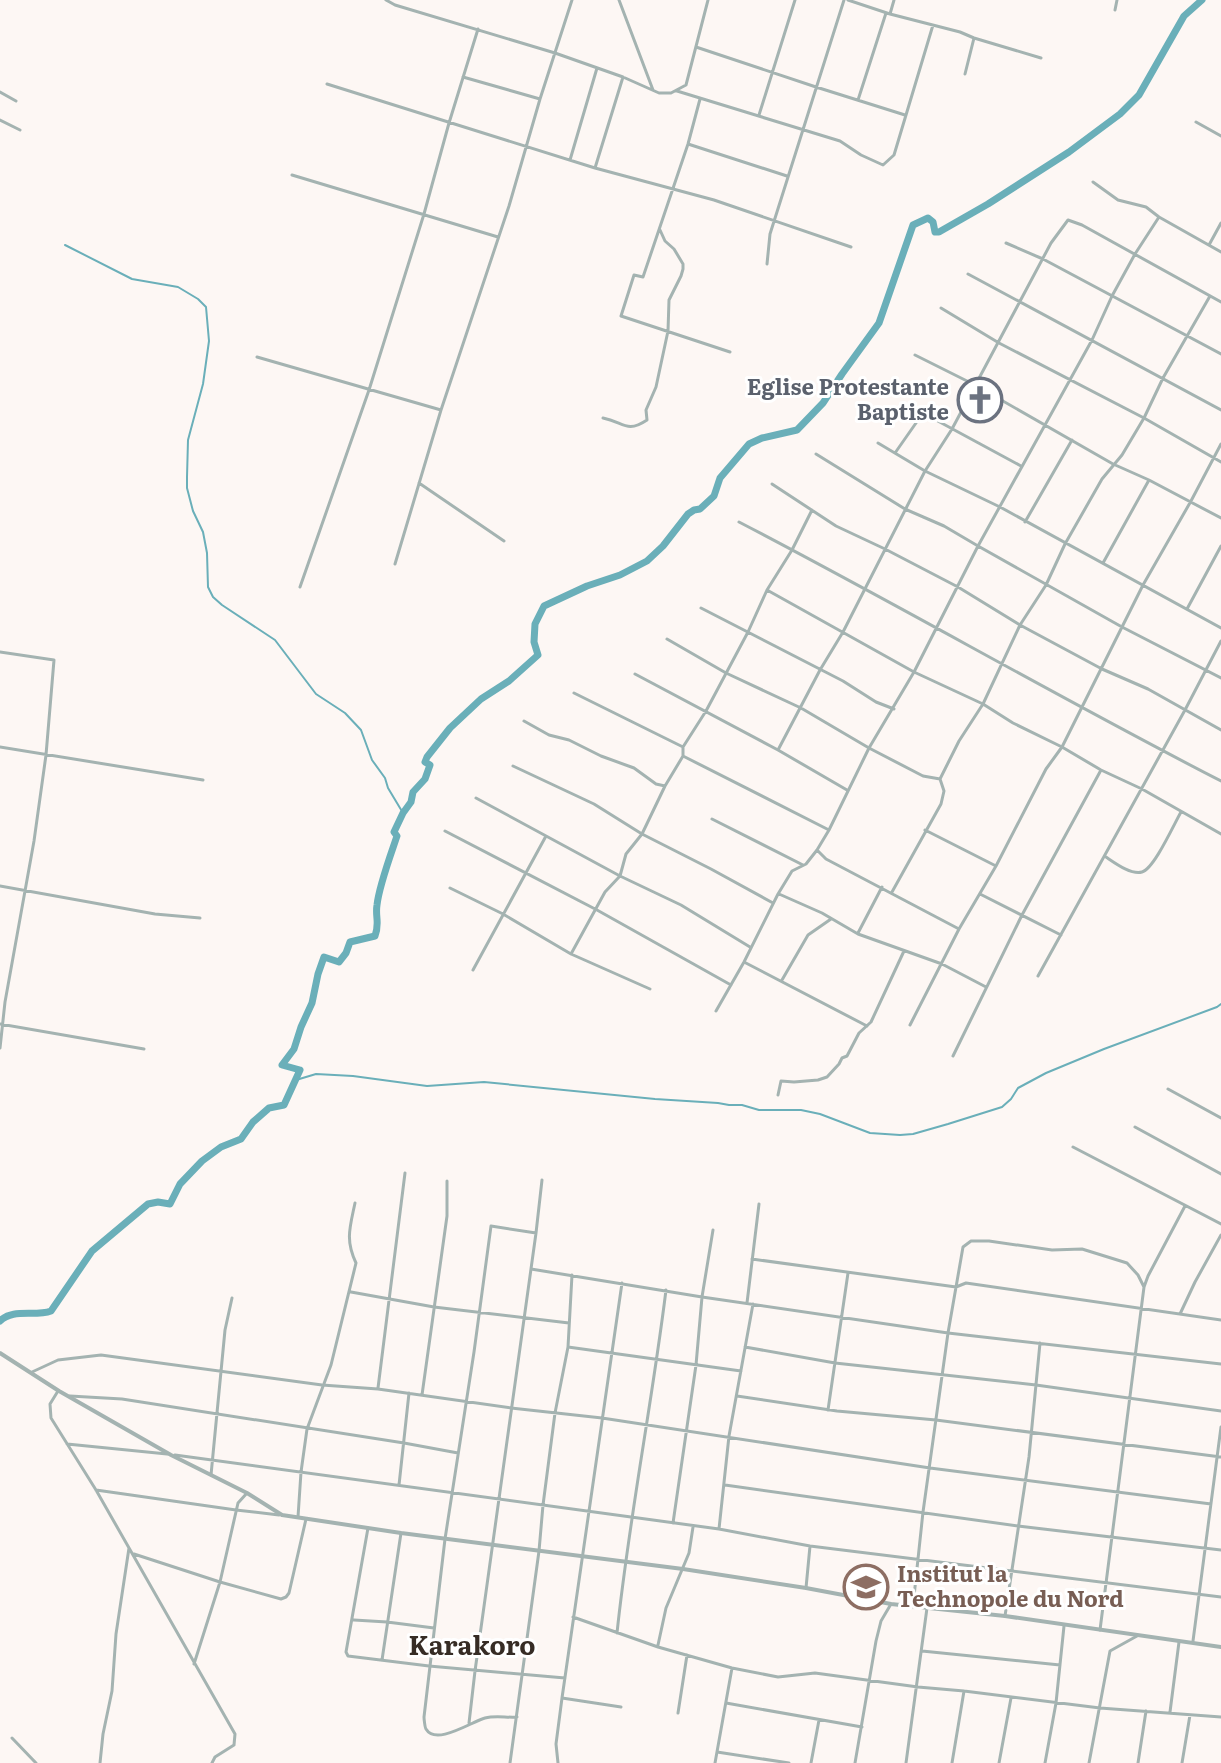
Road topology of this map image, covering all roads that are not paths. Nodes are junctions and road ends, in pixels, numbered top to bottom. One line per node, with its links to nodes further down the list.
1 (386, 0): 12 (street)
2 (572, 0): 15 (street)
3 (619, 0): 24 (street)
4 (708, 0): 14 (street)
5 (795, 0): 18 (street)
6 (846, 0): 10 (street); 23 (street)
7 (894, 0): 10 (street)
8 (1117, 0): 9 (street)
9 (1115, 10)
10 (888, 14): 11 (street); 29 (street)
11 (933, 25): 13 (street); 32 (street)
12 (478, 29): 15 (street); 20 (street)
13 (974, 38): 16 (street); 19 (street)
14 (696, 47): 18 (street); 25 (street)
15 (555, 53): 17 (street); 27 (street)
16 (1041, 58)
17 (597, 68): 21 (street); 41 (street)
18 (773, 73): 23 (street); 31 (street)
19 (965, 74)
20 (463, 77): 27 (street); 35 (street)
21 (623, 77): 24 (street); 42 (street)
22 (327, 84): 35 (street)
23 (816, 87): 29 (street); 36 (street)
24 (653, 91): 25 (street)
25 (677, 91): 28 (street)
26 (0, 92): 30 (street)
27 (540, 99): 40 (street)
28 (700, 99): 31 (street); 39 (street)
29 (858, 100): 32 (street)
30 (16, 101)
31 (759, 115): 36 (street)
32 (906, 115): 36 (street)
33 (0, 120): 37 (street)
34 (1196, 122): 38 (street)
35 (449, 123): 40 (street); 47 (street)
36 (803, 129): 44 (street)
37 (20, 130)
38 (1221, 136)
39 (688, 144): 44 (street); 46 (street)
40 (527, 148): 41 (street); 52 (street)
41 (570, 160): 42 (street)
42 (595, 168): 46 (street)
43 (292, 175): 47 (street)
44 (788, 177): 49 (street)
45 (1093, 182): 48 (street)
46 (672, 189): 49 (street); 51 (street)
47 (424, 214): 52 (street); 77 (street)
48 (1159, 217): 54 (street); 57 (street)
49 (774, 221): 55 (street); 59 (street)
50 (1221, 223): 54 (street)
51 (660, 230): 66 (street); 66 (street)
52 (498, 237): 78 (street)
53 (1006, 243): 58 (street)
54 (1209, 245): 56 (street)
55 (851, 247)
56 (1221, 252)
57 (1135, 254): 58 (street); 61 (street); 62 (street)
58 (1043, 259): 61 (street); 63 (street)
59 (767, 264)
60 (968, 274): 63 (street)
61 (1112, 296): 67 (street); 68 (street)
62 (1210, 296): 64 (street); 67 (street)
63 (1020, 301): 68 (street); 69 (street)
64 (1221, 302)
65 (941, 308): 69 (street)
66 (668, 331): 70 (street); 80 (street)
67 (1188, 336): 71 (street); 74 (street)
68 (1092, 340): 74 (street); 75 (street)
69 (999, 343): 75 (street); 76 (street)
70 (730, 352)
71 (1221, 354)
72 (915, 355): 76 (street)
73 (257, 357): 77 (street)
74 (1163, 378): 79 (street); 81 (street)
75 (1070, 379): 81 (street); 82 (street)
76 (975, 385): 82 (street); 83 (street)
77 (369, 390): 78 (street); 114 (street)
78 (441, 410): 95 (street)
79 (1221, 410)
80 (603, 418)
81 (1144, 418): 89 (street); 91 (street)
82 (1046, 425): 84 (street); 92 (street)
83 (952, 429): 87 (street); 92 (street); 93 (street)
84 (1072, 440): 91 (street); 103 (street)
85 (878, 443): 87 (street)
86 (1221, 444): 89 (street)
87 (895, 453): 93 (street)
88 (816, 454): 99 (street)
89 (1214, 458): 90 (street); 97 (street)
90 (1221, 462)
91 (1113, 464): 94 (street); 105 (street)
92 (1023, 467): 98 (street)
93 (925, 471): 98 (street); 99 (street)
94 (1149, 480): 97 (street); 110 (street)
95 (419, 483): 104 (street); 111 (street)
96 (772, 484): 100 (street)
97 (1191, 501): 101 (street); 113 (street)
98 (1000, 507): 103 (street); 106 (street)
99 (905, 509): 106 (street); 108 (street)
100 (812, 510): 108 (street); 109 (street)
101 (1221, 518)
102 (739, 522): 109 (street)
103 (1025, 522): 105 (street)
104 (504, 541)
105 (1065, 544): 110 (street); 112 (street)
106 (978, 546): 112 (street); 115 (street)
107 (1221, 546): 119 (street)
108 (885, 549): 115 (street); 116 (street)
109 (792, 550): 116 (street); 117 (street)
110 (1103, 563): 113 (street)
111 (395, 564)
112 (1046, 585): 120 (street); 122 (street)
113 (1143, 585): 119 (street); 122 (street)
114 (300, 587)
115 (958, 587): 120 (street); 121 (street)
116 (865, 588): 121 (street); 125 (street)
117 (767, 590): 124 (street); 125 (street)
118 (701, 608): 124 (street)
119 (1187, 609): 123 (street)
120 (1020, 625): 129 (street); 130 (street)
121 (936, 627): 129 (street); 133 (street)
122 (1122, 627): 130 (street); 131 (street)
123 (1221, 628)
124 (748, 632): 132 (street); 134 (street)
125 (843, 632): 132 (street); 133 (street)
126 (667, 639): 134 (street)
127 (1221, 641): 131 (street)
128 (0, 652): 152 (street)
129 (1003, 665): 138 (street); 140 (street)
130 (1102, 669): 140 (street); 142 (street)
131 (1206, 669): 136 (street); 142 (street)
132 (820, 670): 139 (street); 141 (street)
133 (914, 672): 138 (street); 141 (street)
134 (726, 673): 139 (street); 143 (street)
135 (635, 674): 143 (street)
136 (1221, 678)
137 (574, 693): 147 (street)
138 (983, 704): 148 (street); 156 (street)
139 (801, 708): 149 (street); 150 (street)
140 (1082, 708): 148 (street); 151 (street)
141 (894, 709): 149 (street)
142 (1185, 710): 145 (street); 151 (street)
143 (706, 711): 147 (street); 150 (street)
144 (524, 721): 159 (street)
145 (1221, 730)
146 (0, 747): 152 (street)
147 (683, 747): 153 (street)
148 (1062, 747): 155 (street); 176 (street)
149 (869, 748): 156 (street); 161 (street)
150 (778, 750): 161 (street)
151 (1162, 751): 158 (street); 160 (street)
152 (46, 755): 157 (street); 182 (street)
153 (683, 756): 159 (street); 165 (street)
154 (513, 766): 168 (street)
155 (1101, 770): 160 (street); 189 (street)
156 (940, 779): 166 (street)
157 (203, 780)
158 (1221, 781)
159 (665, 786): 168 (street)
160 (1142, 789): 163 (street); 174 (street)
161 (847, 790): 165 (street)
162 (476, 798): 170 (street)
163 (1181, 812): 169 (street); 174 (street)
164 (712, 819): 175 (street)
165 (829, 830): 171 (street)
166 (925, 830): 176 (street); 183 (street)
167 (445, 831): 177 (street)
168 (642, 834): 178 (street); 186 (street)
169 (1221, 834)
170 (546, 836): 177 (street); 178 (street)
171 (817, 850): 172 (street); 173 (street)
172 (811, 856): 173 (street); 175 (street)
173 (824, 857): 180 (street)
174 (1105, 857): 194 (street)
175 (803, 865): 184 (street)
176 (996, 866): 185 (street)
177 (526, 873): 187 (street); 188 (street)
178 (620, 876): 187 (street); 195 (street)
179 (0, 886): 182 (street)
180 (882, 887): 183 (street); 193 (street)
181 (450, 888): 188 (street)
182 (25, 890): 190 (street); 207 (street)
183 (892, 892): 192 (street)
184 (778, 894): 186 (street); 191 (street)
185 (980, 894): 189 (street); 192 (street)
186 (773, 903): 195 (street)
187 (597, 910): 197 (street); 203 (street)
188 (503, 914): 197 (street); 200 (street)
189 (1022, 915): 194 (street); 204 (street)
190 (200, 918)
191 (831, 919): 193 (street); 202 (street)
192 (959, 929): 199 (street)
193 (858, 934): 196 (street)
194 (1061, 935): 201 (street)
195 (750, 947): 198 (street)
196 (904, 951): 199 (street); 209 (street)
197 (571, 954): 205 (street)
198 (744, 962): 202 (street); 203 (street)
199 (942, 964): 204 (street); 208 (street)
200 (473, 970)
201 (1038, 976)
202 (782, 981): 209 (street)
203 (731, 985): 206 (street)
204 (986, 987): 212 (street)
205 (650, 989)
206 (716, 1011)
207 (2, 1024): 210 (street); 211 (street)
208 (910, 1025)
209 (867, 1026): 214 (street)
210 (0, 1048)
211 (144, 1049)
212 (953, 1056)
213 (1168, 1089): 215 (street)
214 (778, 1095)
215 (1221, 1118)
216 (1135, 1127): 219 (street)
217 (1073, 1147): 224 (street)
218 (405, 1173): 240 (street)
219 (1221, 1174)
220 (542, 1180): 227 (street)
221 (447, 1181): 243 (street)
222 (355, 1203): 237 (street)
223 (759, 1204): 229 (street)
224 (1185, 1206): 225 (street); 235 (street)
225 (1221, 1224)
226 (713, 1230): 238 (street)
227 (536, 1233): 230 (street); 245 (street)
228 (1221, 1235): 246 (street)
229 (752, 1259): 231 (street); 241 (street)
230 (531, 1269): 232 (street); 248 (street)
231 (848, 1273): 234 (street); 247 (street)
232 (572, 1275): 233 (street); 250 (street)
233 (622, 1283): 236 (street); 256 (street)
234 (956, 1287): 235 (street); 244 (street); 251 (street)
235 (1144, 1287): 244 (street)
236 (666, 1290): 238 (street); 258 (street)
237 (349, 1292): 240 (street); 266 (street)
238 (702, 1297): 241 (street); 261 (street)
239 (232, 1298): 262 (street)
240 (390, 1299): 243 (street); 268 (street)
241 (747, 1303): 242 (street)
242 (753, 1304): 247 (street); 254 (street)
243 (434, 1307): 245 (street); 271 (street)
244 (1141, 1308): 246 (street); 257 (street)
245 (478, 1312): 248 (street); 275 (street)
246 (1180, 1314): 249 (street)
247 (841, 1317): 251 (street); 259 (street)
248 (524, 1318): 250 (street); 276 (street)
249 (1221, 1320)
250 (569, 1323): 253 (street)
251 (948, 1333): 252 (street); 265 (street)
252 (1040, 1343): 257 (street); 267 (street)
253 (568, 1347): 256 (street); 279 (street)
254 (745, 1347): 259 (street); 263 (street)
255 (0, 1353): 264 (street)
256 (613, 1353): 258 (street); 281 (street)
257 (1135, 1353): 260 (street); 274 (street)
258 (657, 1360): 261 (street); 283 (street)
259 (835, 1363): 265 (street); 277 (street)
260 (1221, 1364)
261 (696, 1365): 263 (street); 286 (street)
262 (222, 1371): 264 (street); 266 (street); 280 (street)
263 (741, 1371): 273 (street)
264 (30, 1373): 269 (street)
265 (942, 1374): 267 (street); 282 (street)
266 (322, 1385): 268 (street); 285 (street)
267 (1036, 1385): 274 (street); 287 (street)
268 (378, 1389): 270 (street)
269 (59, 1391): 272 (street); 290 (street)
270 (409, 1393): 271 (street); 289 (street)
271 (422, 1395): 275 (street)
272 (68, 1396): 280 (street); 293 (street)
273 (737, 1396): 277 (street); 288 (street)
274 (1129, 1398): 278 (street); 291 (street)
275 (466, 1401): 276 (street); 292 (street)
276 (511, 1408): 279 (street); 306 (street)
277 (828, 1410): 282 (street)
278 (1221, 1411)
279 (555, 1413): 281 (street); 308 (street)
280 (217, 1415): 285 (street); 295 (street)
281 (602, 1418): 283 (street); 310 (street)
282 (936, 1420): 287 (street); 296 (street)
283 (646, 1425): 286 (street); 314 (street)
284 (1221, 1427): 294 (street)
285 (307, 1429): 289 (street); 297 (street)
286 (687, 1432): 288 (street); 316 (street)
287 (1031, 1433): 291 (street); 299 (street)
288 (729, 1436): 296 (street); 300 (street)
289 (404, 1443): 292 (street); 301 (street)
290 (67, 1444): 293 (street); 302 (street)
291 (1124, 1445): 294 (street); 305 (street)
292 (458, 1453): 304 (street)
293 (171, 1455): 295 (street); 298 (street)
294 (1219, 1457): 307 (street)
295 (213, 1460): 297 (street); 298 (street)
296 (930, 1468): 299 (street); 311 (street)
297 (301, 1472): 301 (street); 313 (street)
298 (211, 1475): 303 (street)
299 (1026, 1479): 305 (street); 317 (street)
300 (725, 1485): 311 (street); 320 (street)
301 (399, 1486): 304 (street)
302 (96, 1490): 309 (street); 326 (street)
303 (247, 1493): 309 (street); 312 (street)
304 (452, 1493): 306 (street); 323 (street)
305 (1117, 1493): 307 (street); 322 (street)
306 (499, 1499): 308 (street); 324 (street)
307 (1211, 1504): 327 (street)
308 (543, 1505): 310 (street); 329 (street)
309 (236, 1510): 312 (street); 336 (street)
310 (590, 1511): 314 (street); 331 (street)
311 (923, 1512): 317 (street); 332 (street)
312 (282, 1515): 313 (street)
313 (298, 1517): 315 (street)
314 (631, 1517): 316 (street); 333 (street)
315 (306, 1519): 319 (street); 336 (street)
316 (673, 1523): 318 (street)
317 (1018, 1526): 322 (street); 335 (street)
318 (693, 1527): 320 (street); 334 (street)
319 (368, 1528): 321 (street); 346 (street)
320 (719, 1529): 325 (street)
321 (401, 1533): 323 (street); 347 (street)
322 (1111, 1537): 327 (street); 337 (street)
323 (445, 1539): 324 (street); 349 (street)
324 (493, 1546): 329 (street); 364 (street)
325 (810, 1546): 332 (street); 338 (street)
326 (129, 1548): 330 (street); 388 (street)
327 (1206, 1548): 328 (street); 339 (street)
328 (1221, 1550)
329 (539, 1551): 331 (street); 365 (street)
330 (132, 1553): 336 (street); 360 (street)
331 (582, 1556): 333 (street); 345 (street)
332 (917, 1558): 335 (street); 342 (street)
333 (624, 1561): 334 (street); 351 (street)
334 (683, 1569): 338 (street); 355 (street)
335 (1013, 1570): 337 (street); 344 (street)
336 (220, 1582): 360 (street)
337 (1106, 1582): 339 (street); 350 (street)
338 (806, 1588): 341 (street)
339 (1200, 1594): 340 (street); 354 (street)
340 (1221, 1597)
341 (891, 1604): 342 (street); 367 (street)
342 (913, 1606): 343 (street)
343 (927, 1607): 344 (street); 357 (street)
344 (1005, 1616): 348 (street)
345 (573, 1617): 351 (street); 366 (street)
346 (353, 1620): 347 (street); 359 (street)
347 (387, 1622): 349 (street); 359 (street)
348 (1064, 1626): 350 (street); 361 (street)
349 (434, 1628): 362 (street)
350 (1100, 1630): 352 (street)
351 (617, 1633): 355 (street)
352 (1137, 1636): 353 (street); 375 (street)
353 (1179, 1642): 354 (street); 377 (street)
354 (1193, 1643): 356 (street)
355 (658, 1647): 358 (street)
356 (1221, 1647)
357 (922, 1651): 361 (street); 368 (street)
358 (687, 1655): 363 (street); 378 (street)
359 (381, 1661): 362 (street)
360 (194, 1664): 389 (street)
361 (1060, 1665): 373 (street)
362 (429, 1666): 364 (street); 383 (street)
363 (732, 1668): 367 (street); 372 (street)
364 (475, 1671): 365 (street); 383 (street)
365 (523, 1675): 366 (street); 380 (street)
366 (565, 1678): 370 (street)
367 (869, 1680): 368 (street); 384 (street)
368 (918, 1687): 369 (street); 396 (street)
369 (964, 1691): 371 (street); 397 (street)
370 (562, 1698): 374 (street); 391 (street)
371 (1011, 1698): 373 (street); 398 (street)
372 (726, 1703): 382 (street); 386 (street)
373 (1056, 1703): 375 (street); 399 (street)
374 (621, 1707)
375 (1100, 1708): 376 (street); 400 (street)
376 (1146, 1711): 377 (street); 401 (street)
377 (1170, 1712): 379 (street)
378 (678, 1713)
379 (1191, 1714): 381 (street); 402 (street)
380 (517, 1717): 383 (street); 390 (street)
381 (1221, 1717)
382 (819, 1720): 384 (street); 394 (street)
383 (469, 1723)
384 (862, 1727): 395 (street)
385 (12, 1738): 387 (street)
386 (717, 1752): 392 (street); 393 (street)
387 (36, 1763)
388 (100, 1763)
389 (214, 1763)
390 (510, 1763)
391 (558, 1763)
392 (715, 1763)
393 (789, 1763)
394 (811, 1763)
395 (855, 1763)
396 (906, 1763)
397 (952, 1763)
398 (999, 1763)
399 (1045, 1763)
400 (1089, 1763)
401 (1138, 1763)
402 (1182, 1763)

